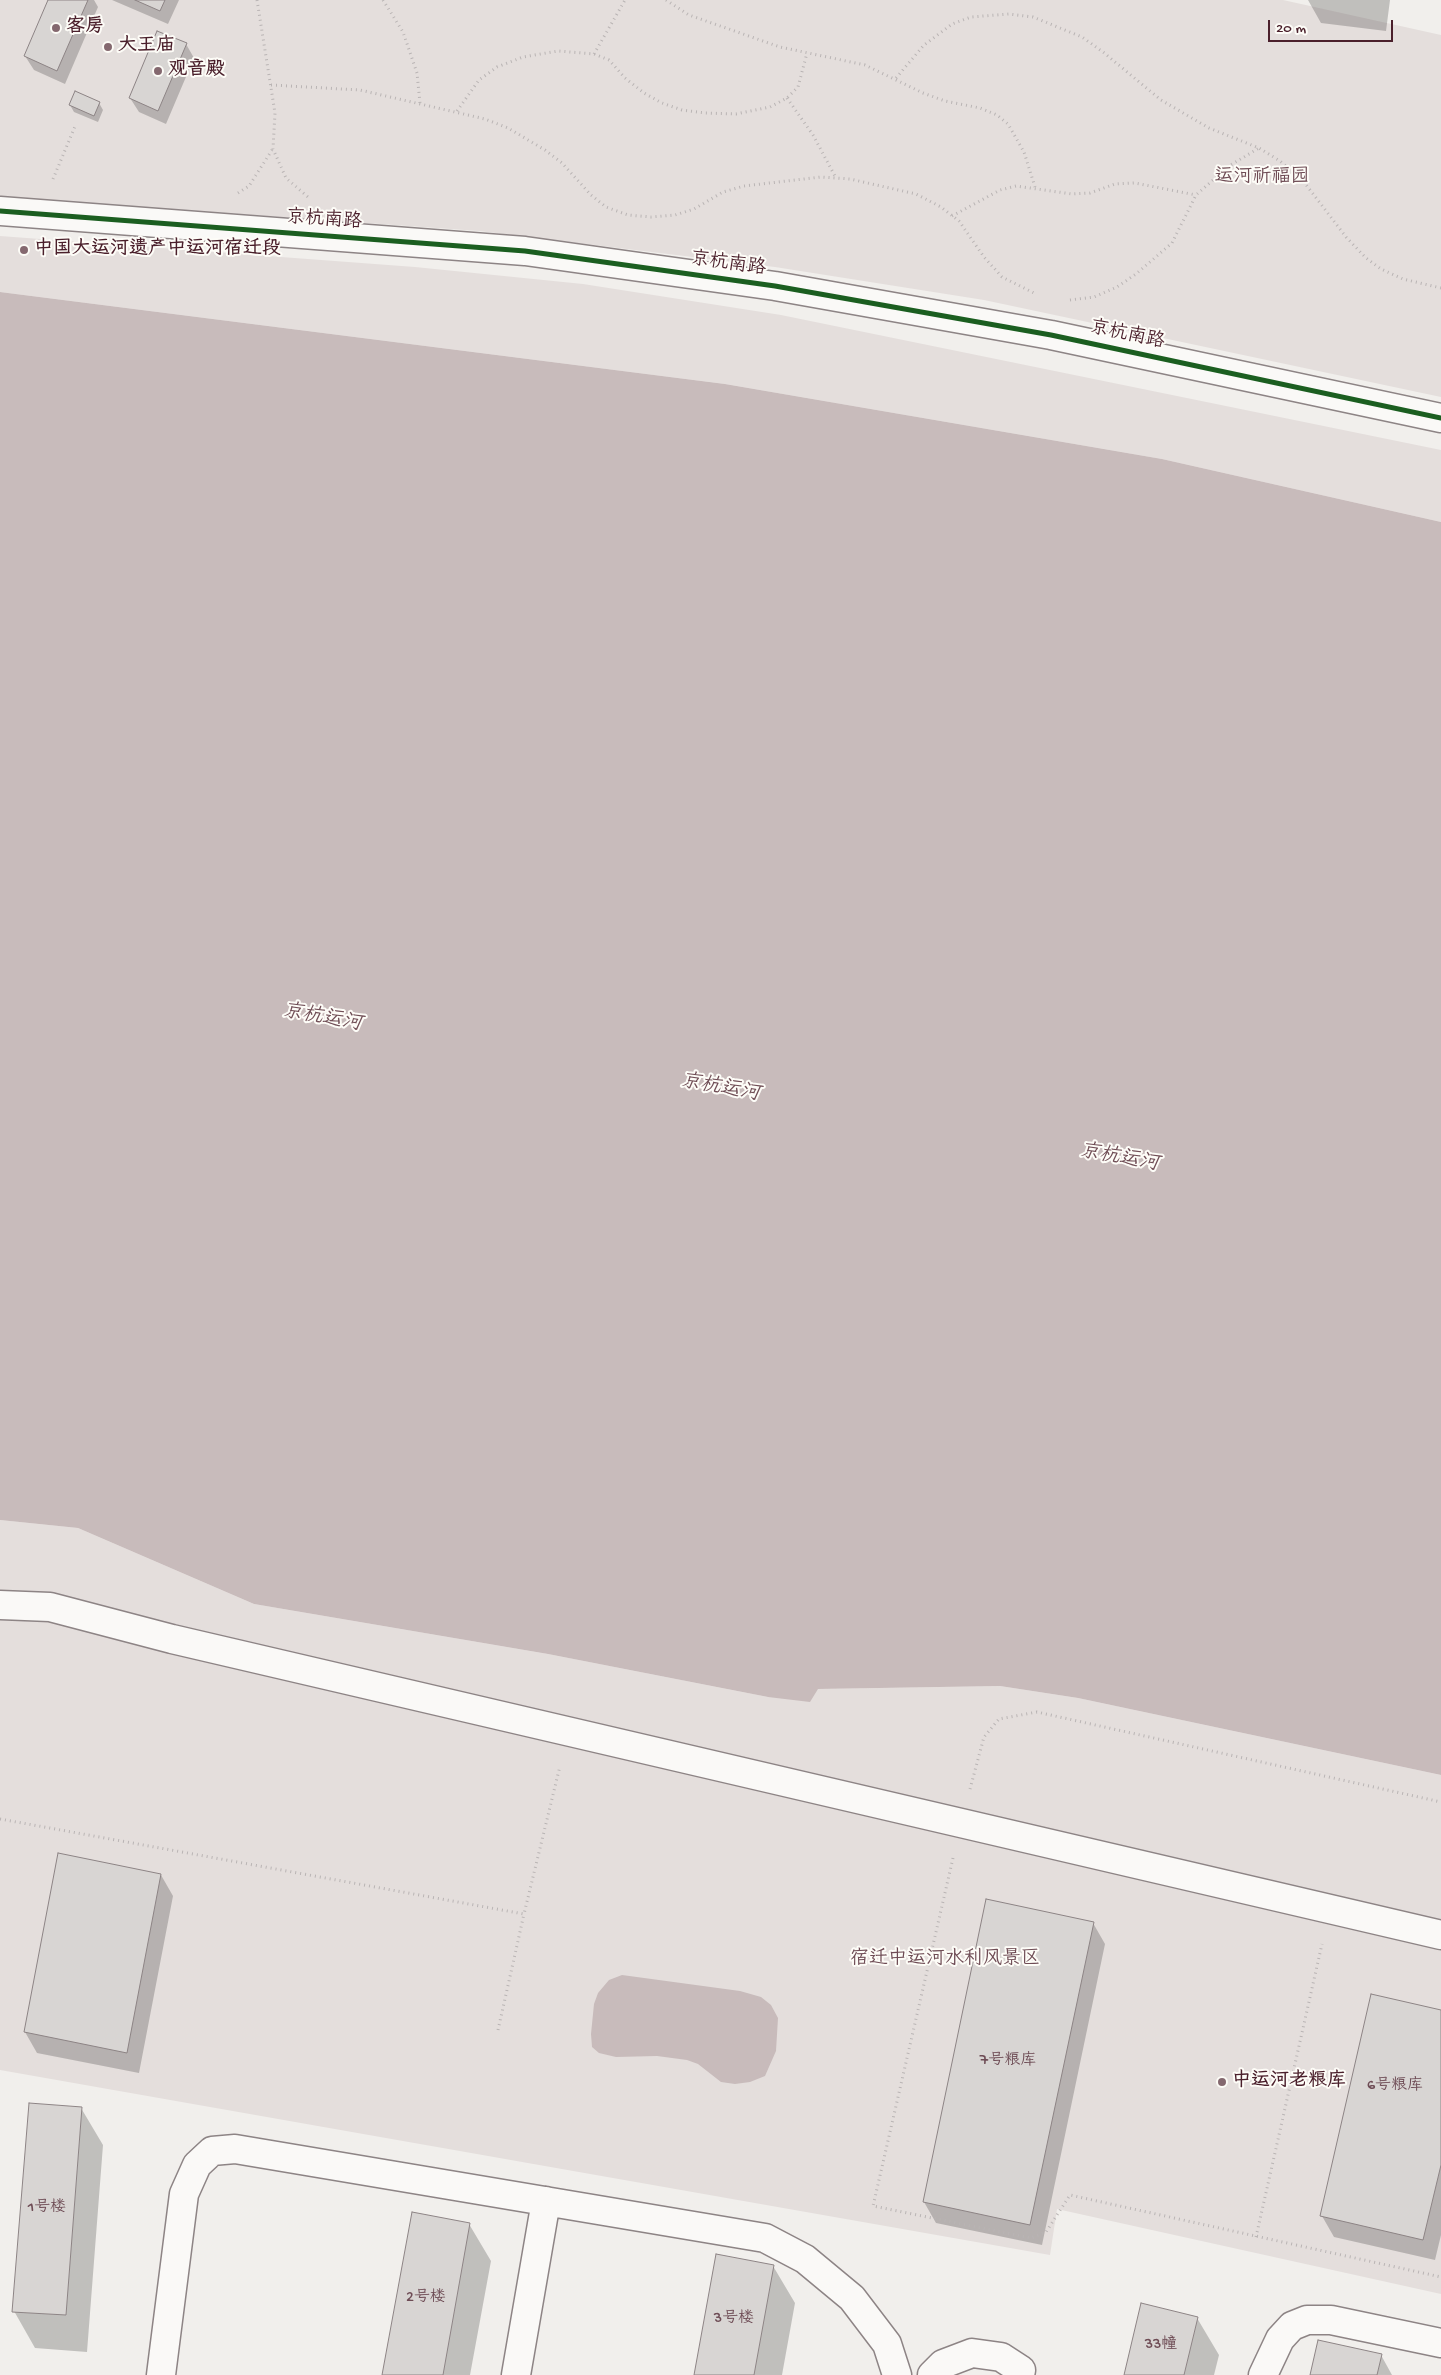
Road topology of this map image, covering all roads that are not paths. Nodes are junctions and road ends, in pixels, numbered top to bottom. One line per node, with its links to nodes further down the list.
1 (0, 211): 2 (street, 京杭南路)
2 (1441, 418)
3 (0, 1604): 4 (street)
4 (1441, 1935)
5 (546, 2201): 7 (street); 8 (street); 9 (street)
6 (1441, 2343): 12 (street)
7 (161, 2375)
8 (516, 2375)
9 (897, 2375)
10 (932, 2375): 11 (street)
11 (1020, 2375)
12 (1263, 2375)

